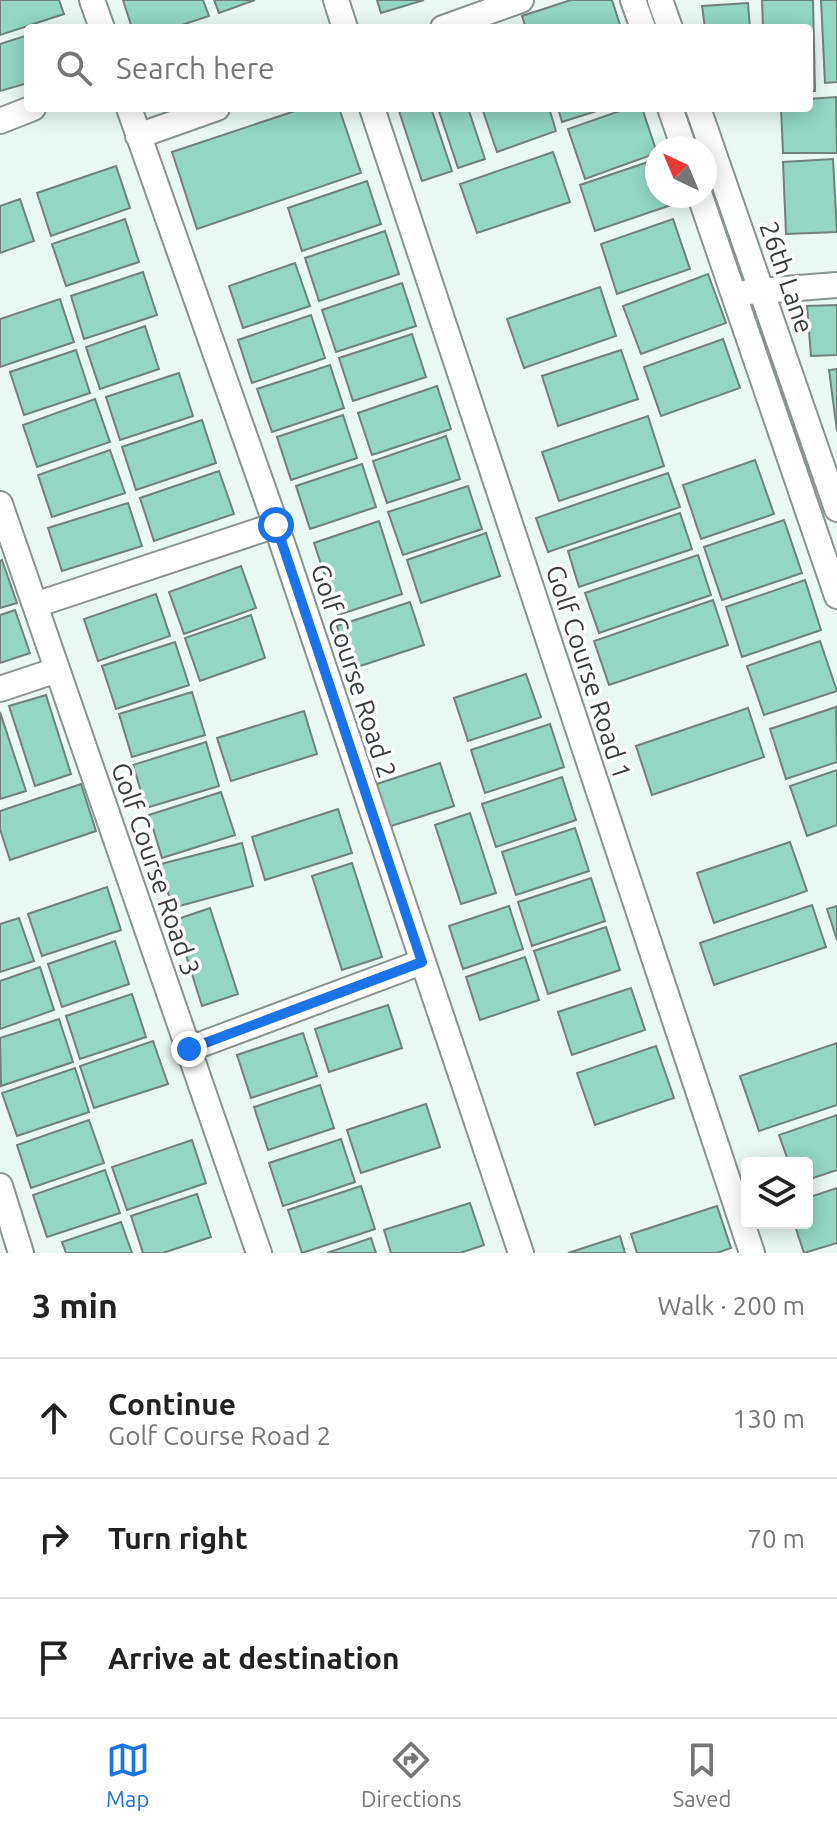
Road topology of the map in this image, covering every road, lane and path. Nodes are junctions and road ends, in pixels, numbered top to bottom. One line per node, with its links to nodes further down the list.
1 (92, 0): 6 (street)
2 (336, 0): 7 (street)
3 (521, 0): 8 (street)
4 (633, 0): 9 (street)
5 (660, 0): 10 (street)
6 (101, 24)
7 (344, 24)
8 (454, 24)
9 (642, 24)
10 (669, 24)
11 (24, 112): 17 (street)
12 (130, 112): 18 (street, Golf Course Road 2)
13 (206, 112): 18 (street)
14 (373, 112): 37 (street, Golf Course Road 1)
15 (671, 112): 19 (street)
16 (699, 112): 22 (street, 26th Lane)
17 (0, 121)
18 (138, 136): 26 (street, Golf Course Road 2)
19 (680, 136)
20 (704, 208): 23 (street)
21 (837, 285): 22 (street)
22 (762, 289): 23 (street); 25 (street, 26th Lane)
23 (734, 295): 27 (street)
24 (0, 504): 28 (street, Golf Course Road 3)
25 (837, 509)
26 (276, 525): 28 (street); 31 (street, Golf Course Road 2)
27 (837, 596)
28 (35, 605): 29 (street, Golf Course Road 3)
29 (57, 670): 30 (street); 32 (street, Golf Course Road 3)
30 (0, 689)
31 (422, 962): 32 (street); 36 (street, Golf Course Road 2)
32 (189, 1049): 35 (street, Golf Course Road 3)
33 (0, 1186): 34 (street)
34 (21, 1253)
35 (259, 1253)
36 (521, 1253)
37 (752, 1253)

